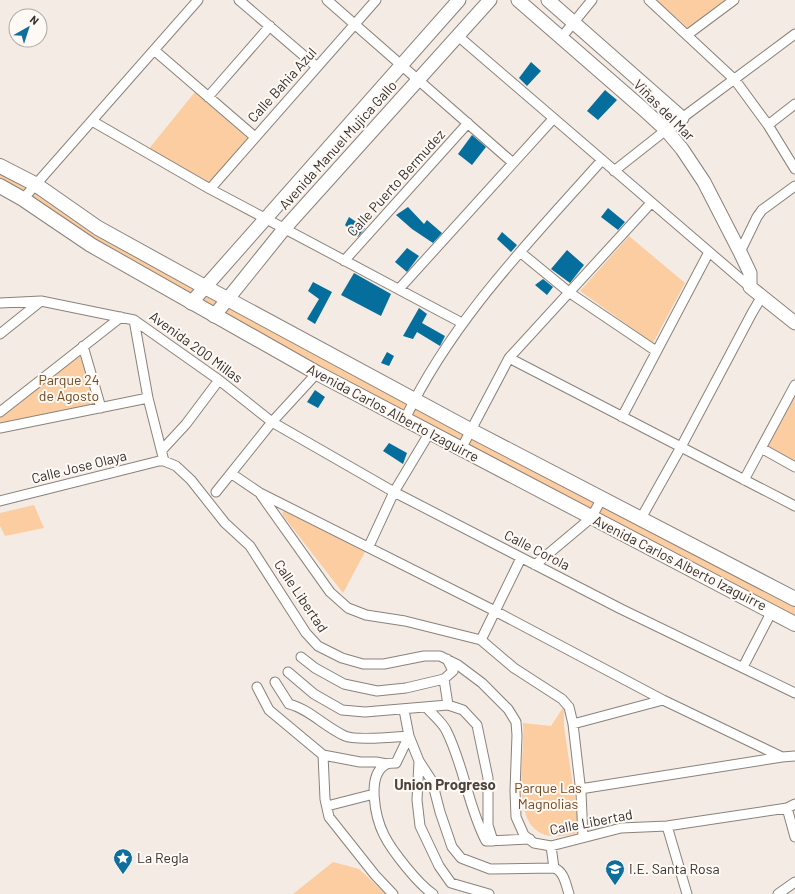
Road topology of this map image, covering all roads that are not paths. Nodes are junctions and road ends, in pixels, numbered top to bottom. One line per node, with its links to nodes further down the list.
1 (198, 0): 19 (street)
2 (239, 0): 14 (street)
3 (327, 0): 13 (street)
4 (376, 0): 13 (street, Calle Bahia Azul)
5 (459, 0): 20 (street, Avenida Manuel Mujica Gallo)
6 (490, 0): 17 (street, Avenida Manuel Mujica Gallo)
7 (518, 0): 18 (street, Viñas del Mar)
8 (548, 0): 12 (street, Viñas del Mar)
9 (592, 0): 12 (street)
10 (649, 0): 16 (street)
11 (734, 0): 16 (street)
12 (574, 22): 18 (street); 26 (street, Viñas del Mar)
13 (355, 24): 20 (street); 21 (street, Calle Bahia Azul)
14 (270, 26): 21 (street); 24 (street)
15 (795, 34): 23 (street)
16 (688, 35): 23 (street)
17 (458, 36): 22 (street, Avenida Manuel Mujica Gallo); 27 (street)
18 (562, 38): 31 (street, Viñas del Mar)
19 (154, 50): 24 (street); 28 (street)
20 (402, 65): 22 (street); 44 (street, Avenida Manuel Mujica Gallo)
21 (317, 67): 32 (street, Calle Bahia Azul)
22 (419, 80): 29 (street); 45 (street, Avenida Manuel Mujica Gallo)
23 (735, 80): 26 (street); 30 (street)
24 (208, 97): 32 (street)
25 (795, 104): 30 (street)
26 (682, 118): 31 (street)
27 (553, 119): 33 (street); 34 (street)
28 (92, 121): 38 (street); 41 (street)
29 (468, 123): 34 (street); 49 (street, Calle Puerto Bermudez)
30 (768, 125): 36 (street)
31 (666, 130): 37 (street); 48 (street, Viñas del Mar)
32 (255, 137): 41 (street, Calle Bahia Azul)
33 (602, 160): 37 (street); 46 (street)
34 (513, 163): 52 (street)
35 (0, 166): 38 (main road, Avenida Carlos Alberto Izaguirre)
36 (795, 168)
37 (614, 171): 43 (street)
38 (35, 184): 42 (street); 50 (main road, Avenida Carlos Alberto Izaguirre)
39 (0, 186): 42 (main road, Avenida Carlos Alberto Izaguirre)
40 (795, 186): 48 (street)
41 (210, 189): 44 (street)
42 (23, 199): 58 (main road, Avenida Carlos Alberto Izaguirre)
43 (651, 203): 47 (street); 53 (street)
44 (265, 219): 45 (street); 50 (street, Avenida Manuel Mujica Gallo)
45 (284, 229): 49 (street); 55 (street, Avenida Manuel Mujica Gallo)
46 (520, 252): 53 (street); 62 (street)
47 (709, 252): 51 (street); 66 (street)
48 (740, 252): 51 (street, Viñas del Mar)
49 (344, 260): 52 (street)
50 (205, 287): 55 (main road, Avenida Carlos Alberto Izaguirre); 58 (street, Avenida Manuel Mujica Gallo)
51 (750, 287): 54 (street)
52 (399, 289): 62 (street)
53 (570, 293): 66 (street); 67 (street)
54 (762, 296): 63 (street); 81 (street)
55 (227, 298): 59 (street, Avenida Manuel Mujica Gallo); 72 (main road, Avenida Carlos Alberto Izaguirre)
56 (41, 301): 57 (street, Avenida 200 Millas); 60 (street, Avenida 200 Millas); 64 (street)
57 (0, 303)
58 (191, 303): 59 (main road, Avenida Carlos Alberto Izaguirre)
59 (214, 316): 68 (main road, Avenida Carlos Alberto Izaguirre)
60 (122, 317): 61 (street, Avenida 200 Millas); 65 (street)
61 (134, 320): 69 (street, Avenida 200 Millas); 71 (street)
62 (462, 323): 72 (street)
63 (795, 323)
64 (0, 334)
65 (83, 346): 73 (street); 74 (street)
66 (656, 351): 75 (street)
67 (509, 358): 75 (street); 79 (street)
68 (317, 373): 76 (main road, Avenida Carlos Alberto Izaguirre); 77 (street)
69 (219, 380): 77 (street, Avenida 200 Millas); 84 (street)
70 (795, 387): 82 (street)
71 (148, 398): 73 (street); 84 (street)
72 (414, 400): 76 (street); 79 (main road, Avenida Carlos Alberto Izaguirre)
73 (101, 408): 78 (street)
74 (0, 412)
75 (622, 416): 81 (street)
76 (405, 419): 80 (main road, Avenida Carlos Alberto Izaguirre)
77 (272, 422): 87 (street); 90 (street, Calle Corola)
78 (0, 428)
79 (470, 430): 83 (street); 92 (main road, Avenida Carlos Alberto Izaguirre)
80 (430, 432): 83 (main road, Avenida Carlos Alberto Izaguirre); 90 (street)
81 (681, 447): 88 (street); 96 (street)
82 (761, 448): 86 (street); 88 (street)
83 (461, 449): 95 (main road, Avenida Carlos Alberto Izaguirre)
84 (162, 450): 85 (street)
85 (164, 461): 93 (street, Calle Jose Olaya); 106 (street, Calle Libertad)
86 (795, 467)
87 (232, 474): 89 (street); 91 (street)
88 (744, 480): 94 (street)
89 (216, 492)
90 (394, 492): 97 (street); 98 (street, Calle Corola)
91 (260, 494): 97 (street); 104 (street)
92 (601, 500): 95 (street); 96 (main road, Avenida Carlos Alberto Izaguirre)
93 (0, 501)
94 (795, 506)
95 (591, 518): 99 (street); 102 (main road, Avenida Carlos Alberto Izaguirre)
96 (640, 520): 100 (main road, Avenida Carlos Alberto Izaguirre)
97 (369, 546): 101 (street)
98 (521, 558): 99 (street, Calle Corola); 101 (street)
99 (535, 565): 107 (street, Calle Corola)
100 (795, 599)
101 (495, 611): 104 (street); 113 (street)
102 (772, 611): 103 (main road, Avenida Carlos Alberto Izaguirre); 107 (street)
103 (795, 624)
104 (481, 640): 117 (street)
105 (301, 657): 109 (street)
106 (447, 659): 109 (street); 131 (street, Calle Libertad)
107 (743, 667): 112 (street, Calle Corola)
108 (288, 672): 116 (street)
109 (444, 679): 114 (street)
110 (275, 682): 118 (street)
111 (257, 687): 119 (street)
112 (795, 693)
113 (663, 700): 117 (street); 121 (street)
114 (448, 705): 115 (street); 132 (street)
115 (426, 707): 116 (street); 132 (street)
116 (404, 710): 118 (street)
117 (573, 724): 124 (street)
118 (409, 736): 122 (street); 123 (street)
119 (323, 755): 123 (street); 126 (street)
120 (795, 756): 121 (street)
121 (782, 757): 124 (street)
122 (419, 761): 134 (street); 138 (street)
123 (387, 764): 125 (street)
124 (580, 789): 129 (street)
125 (374, 794): 126 (street); 136 (street)
126 (327, 806): 137 (street)
127 (791, 806): 128 (street, Calle Libertad); 130 (street)
128 (667, 826): 129 (street, Calle Libertad); 140 (street)
129 (583, 837): 133 (street, Calle Libertad)
130 (795, 837)
131 (530, 839): 132 (street); 133 (street, Calle Libertad)
132 (493, 841)
133 (551, 846): 134 (street)
134 (554, 868): 139 (street)
135 (795, 882): 141 (street)
136 (428, 892)
137 (393, 894)
138 (488, 894)
139 (569, 894)
140 (687, 894)
141 (778, 894)

